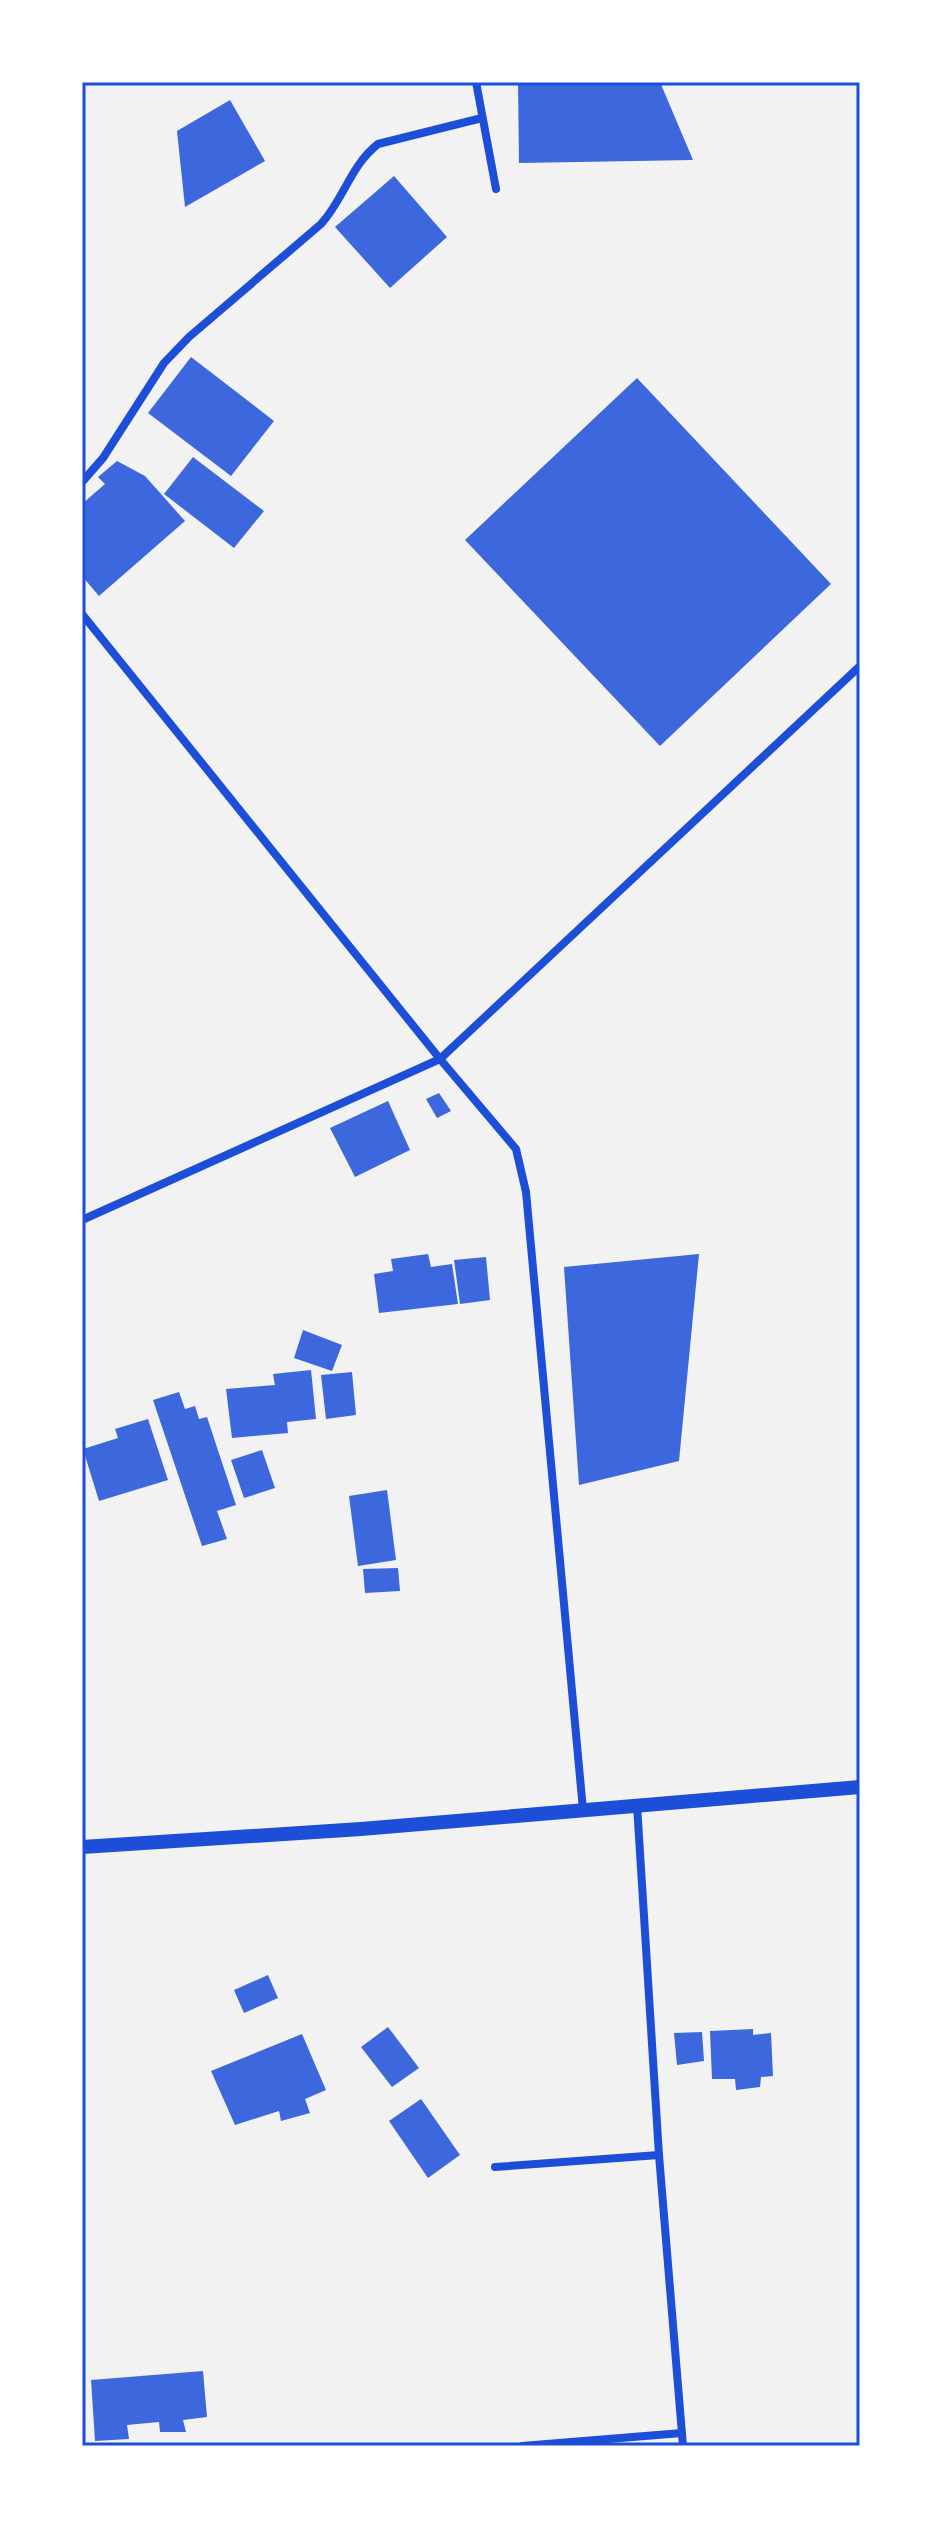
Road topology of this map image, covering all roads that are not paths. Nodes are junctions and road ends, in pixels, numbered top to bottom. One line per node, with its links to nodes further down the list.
1 (476, 82): 2 (street)
2 (482, 118): 3 (street); 4 (street)
3 (496, 189)
4 (82, 482)
5 (82, 614): 7 (street)
6 (860, 666): 7 (street)
7 (440, 1059): 8 (street); 11 (street)
8 (82, 1220)
9 (860, 1787): 10 (street)
10 (637, 1804): 11 (street); 13 (street)
11 (583, 1810): 12 (street)
12 (82, 1847)
13 (659, 2155): 14 (street); 15 (street)
14 (495, 2167)
15 (682, 2433): 16 (street); 17 (street)
16 (522, 2446)
17 (683, 2446)

